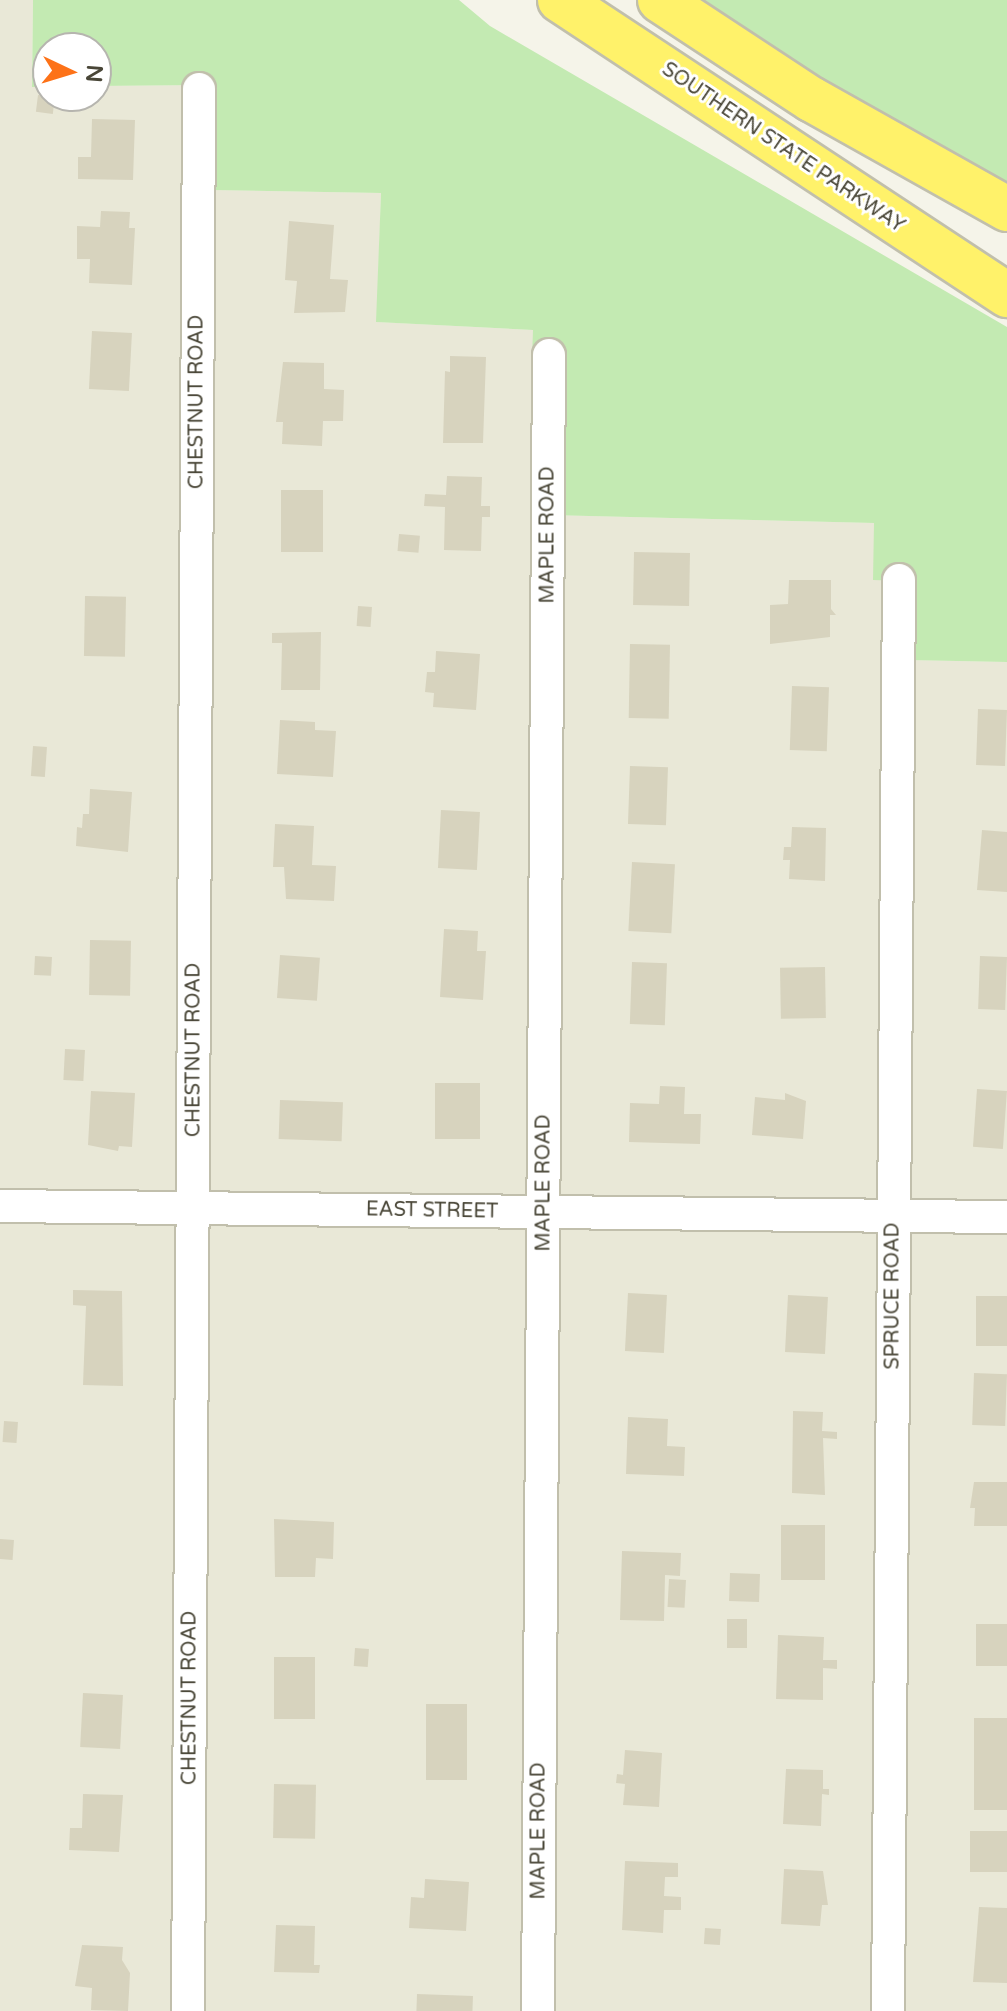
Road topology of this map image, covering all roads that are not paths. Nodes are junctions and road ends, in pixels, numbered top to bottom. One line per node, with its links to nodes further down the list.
1 (560, 0): 5 (highway, SOUTHERN STATE PARKWAY)
2 (660, 0): 4 (highway)
3 (199, 89): 9 (street, CHESTNUT ROAD)
4 (1007, 209)
5 (1007, 295)
6 (549, 355): 10 (street, MAPLE ROAD)
7 (899, 580): 11 (street, SPRUCE ROAD)
8 (0, 1206): 9 (street, EAST STREET)
9 (193, 1208): 10 (street, EAST STREET); 13 (street, CHESTNUT ROAD)
10 (544, 1212): 11 (street, EAST STREET); 14 (street, MAPLE ROAD)
11 (893, 1216): 12 (street, EAST STREET); 15 (street, SPRUCE ROAD)
12 (1007, 1217)
13 (188, 2011)
14 (538, 2011)
15 (888, 2011)

